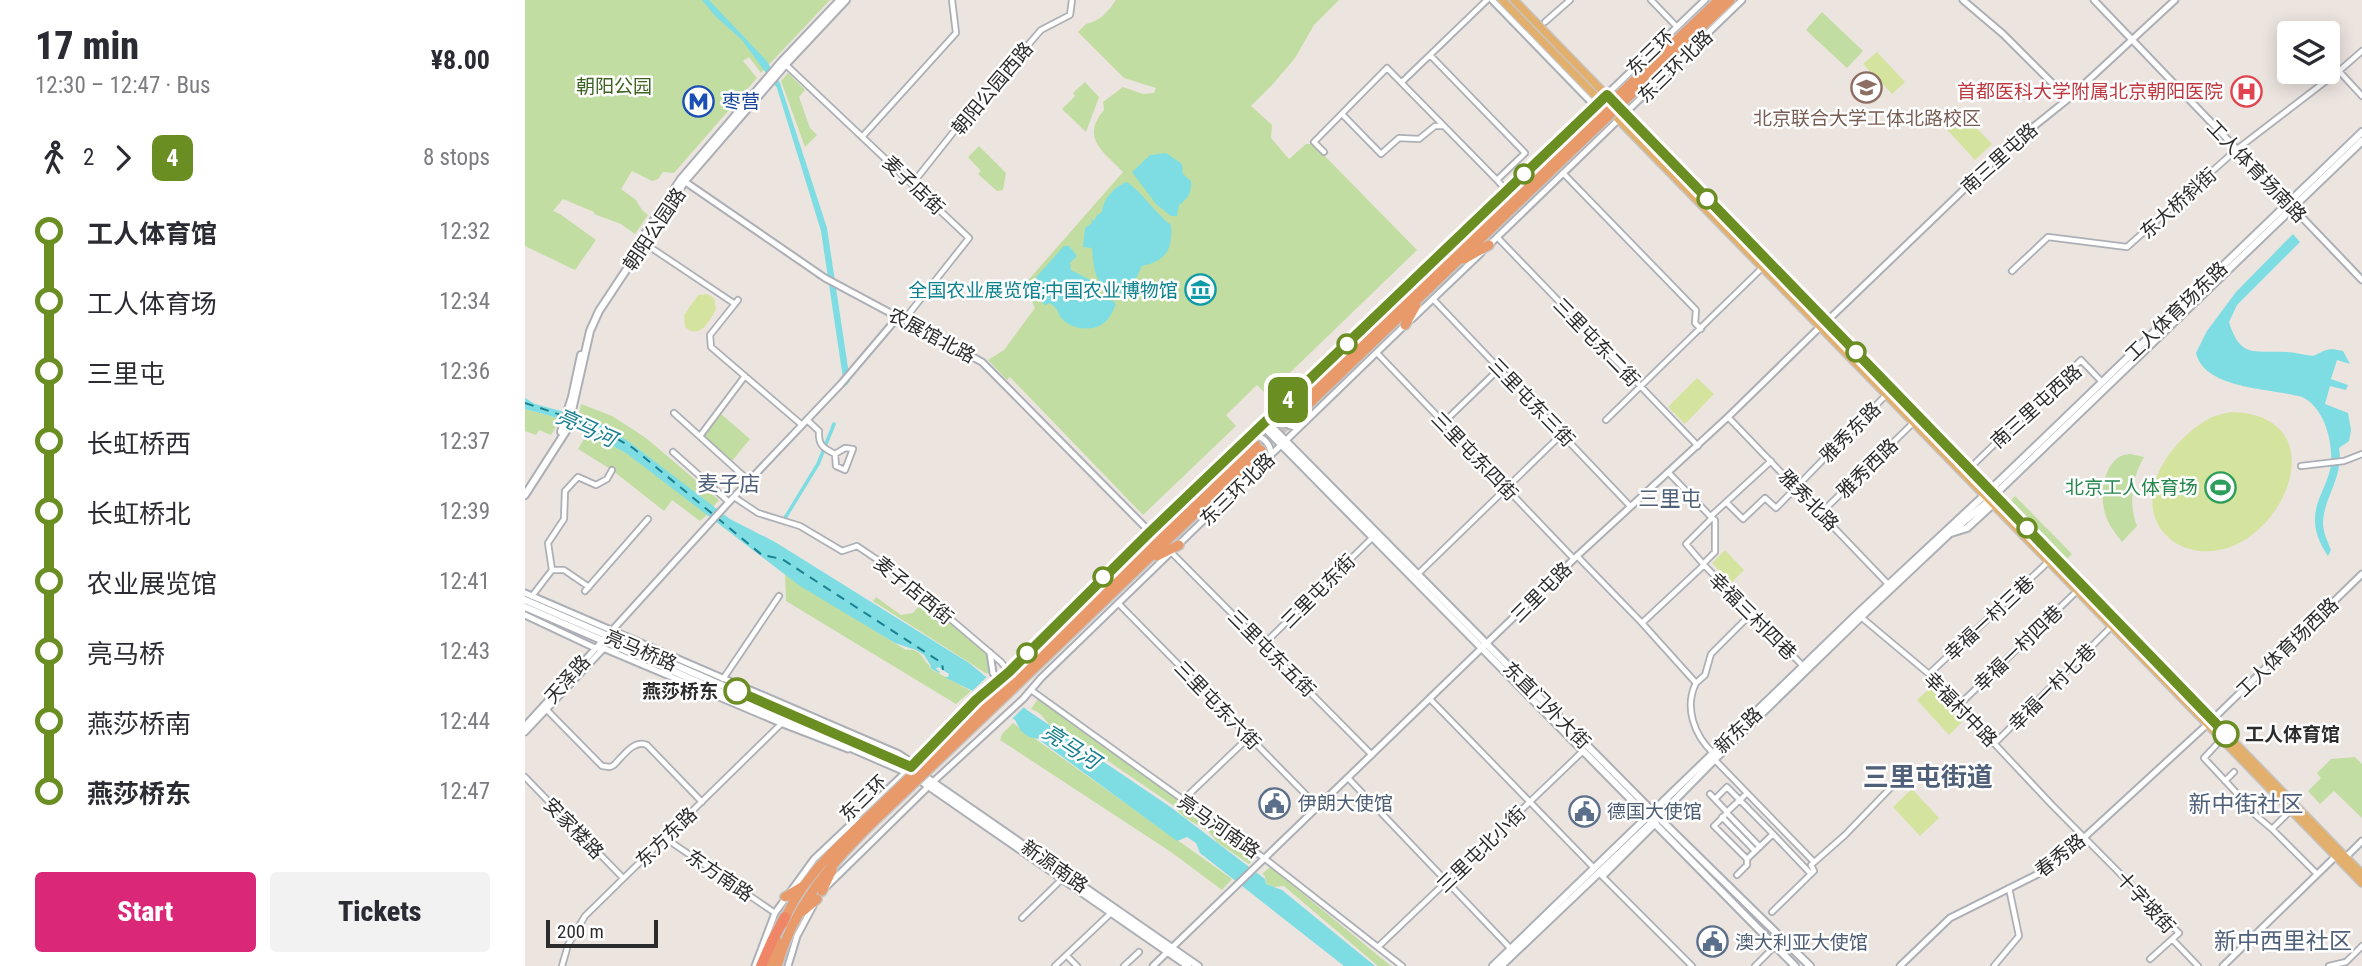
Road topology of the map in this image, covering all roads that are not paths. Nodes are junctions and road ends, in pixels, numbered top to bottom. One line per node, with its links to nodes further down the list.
1 (839, 0): 23 (main road, 朝阳公园路)
2 (846, 0): 23 (main road, 朝阳公园路)
3 (952, 0): 39 (street)
4 (1072, 0): 47 (street, 朝阳公园西路)
5 (1490, 0): 21 (street); 33 (street)
6 (1502, 0): 33 (main road)
7 (1514, 0): 30 (main road)
8 (1570, 0): 17 (street)
9 (1651, 0): 18 (street)
10 (1705, 0): 18 (street, 东三环北路)
11 (1719, 0): 22 (highway, 东三环)
12 (1730, 0): 22 (highway, 东三环)
13 (1742, 0): 28 (street, 东三环北路)
14 (1963, 0): 32 (street)
15 (2094, 0): 19 (street, 工人体育场南路)
16 (2175, 0): 19 (street, 南三里屯路)
17 (1545, 22)
18 (1677, 27): 24 (street, 东三环北路)
19 (2132, 41): 32 (street, 南三里屯路); 42 (street, 工人体育场南路)
20 (2362, 51): 25 (street, 东大桥斜街)
21 (1430, 55): 27 (street); 46 (street)
22 (1665, 56): 54 (highway, 东三环, bridge)
23 (784, 62): 39 (street, 麦子店街); 45 (main road, 朝阳公园路)
24 (1639, 64): 28 (street); 30 (street, 东三环北路)
25 (2340, 70)
26 (2340, 72): 31 (street)
27 (1402, 82): 34 (street); 36 (street)
28 (1657, 83): 35 (street, 东三环北路)
29 (2322, 84): 42 (street, 东大桥斜街)
30 (1607, 95): 33 (street, 东三环北路); 35 (main road)
31 (2362, 96)
32 (2068, 99): 63 (street, 南三里屯路)
33 (1599, 103): 35 (main road); 37 (street, 东三环北路)
34 (1342, 114): 36 (street); 43 (street)
35 (1622, 118): 41 (street, 东三环北路); 55 (main road); 63 (main road)
36 (1444, 126): 46 (street)
37 (1573, 128): 41 (street); 48 (street, 东三环北路)
38 (2362, 132): 49 (main road, 工人体育场东路)
39 (862, 137): 47 (street, 麦子店街)
40 (2362, 141): 49 (main road, 工人体育场东路)
41 (1592, 146): 44 (street, 东三环北路)
42 (2236, 150): 49 (street, 工人体育场南路); 56 (street, 东大桥斜街)
43 (1324, 152)
44 (1563, 173): 51 (street, 东三环北路); 64 (street)
45 (683, 180): 52 (main road, 朝阳公园路); 61 (street, 农展馆北路); 72 (main road, 朝阳公园路)
46 (1497, 180): 48 (street)
47 (913, 183): 61 (street, 麦子店街)
48 (1507, 191): 50 (street, 东三环北路)
49 (2290, 206): 57 (street, 工人体育场南路); 68 (main road, 工人体育场东路); 104 (main road, 工人体育场东路)
50 (1471, 225): 54 (highway); 60 (street, 东三环北路)
51 (1497, 237): 53 (street, 东三环北路); 69 (street, 三里屯东二街)
52 (644, 243): 67 (street); 72 (main road, 朝阳公园路)
53 (1489, 245): 54 (highway); 59 (street, 东三环北路)
54 (1451, 262): 58 (highway, 东三环)
55 (1762, 268): 63 (main road); 64 (street)
56 (2012, 271)
57 (2362, 280)
58 (1419, 293): 60 (highway); 62 (highway); 75 (highway, 东三环)
59 (1433, 299): 62 (street, 东三环北路); 66 (street, 三里屯东三街)
60 (1384, 309): 71 (street, 东三环北路)
61 (901, 319): 76 (street, 麦子店街); 112 (street, 农展馆北路)
62 (1405, 325): 65 (street, 东三环北路)
63 (1823, 325): 70 (main road); 74 (street, 三里屯路); 96 (main road)
64 (1701, 329): 69 (street)
65 (1377, 353): 79 (street, 三里屯东四街); 82 (street, 东三环北路)
66 (1500, 368): 79 (street); 84 (street, 三里屯东三街)
67 (745, 376): 81 (street); 86 (street)
68 (2102, 382): 96 (street, 南三里屯西路); 104 (main road, 工人体育场东路)
69 (1640, 387): 77 (street); 88 (street, 三里屯东二街)
70 (1886, 395): 80 (main road); 100 (street, 雅秀东路)
71 (1284, 404): 78 (street, 东三环北路); 82 (street)
72 (571, 408): 83 (main road, 朝阳公园路)
73 (674, 413): 86 (street)
74 (1728, 417): 88 (street, 三里屯路); 94 (street, 雅秀北路)
75 (1289, 418)
76 (807, 420): 81 (street); 91 (street)
77 (1606, 420)
78 (1264, 423): 85 (street, 东三环北路); 87 (main road)
79 (1443, 423): 102 (street, 三里屯东四街)
80 (1913, 423): 104 (main road); 108 (street, 雅秀西路)
81 (802, 425): 99 (street)
82 (1303, 425): 87 (street, 东三环北路)
83 (566, 428): 101 (main road, 朝阳公园路); 103 (main road, 朝阳公园路)
84 (1562, 434): 102 (street); 107 (street, 三里屯东三街)
85 (1252, 435): 93 (street); 111 (street, 东三环北路)
86 (700, 436): 99 (street)
87 (1284, 443): 93 (street, 东三环北路); 113 (main road, 东直门外大街); 120 (main road, 东直门外大街)
88 (1698, 446): 98 (street, 三里屯路)
89 (1259, 447): 115 (highway, 东三环)
90 (673, 452): 105 (street, 麦子店西街)
91 (835, 454): 91 (street)
92 (2362, 454): 95 (street)
93 (1271, 455): 114 (street, 东三环北路)
94 (1771, 461): 100 (street, 雅秀北路); 106 (street)
95 (2301, 466)
96 (1970, 468): 104 (main road)
97 (613, 470): 119 (street)
98 (1668, 472): 107 (street, 三里屯路); 109 (street)
99 (749, 481): 105 (street)
100 (1796, 487): 106 (street, 雅秀东路); 108 (street, 雅秀北路)
101 (525, 488)
102 (1506, 488): 116 (street, 三里屯东四街); 120 (street)
103 (525, 495)
104 (1990, 497): 117 (main road); 122 (main road, 新东路); 134 (main road, 新东路); 155 (main road)
105 (731, 500): 137 (street); 142 (street, 麦子店西街)
106 (1726, 502): 109 (street)
107 (1630, 506): 116 (street, 三里屯路)
108 (1821, 513): 122 (street, 雅秀北路)
109 (1712, 517): 118 (street); 118 (street, 幸福三村四巷)
110 (647, 519): 119 (street)
111 (1162, 521): 112 (street, 东三环北路); 115 (highway)
112 (1150, 532): 126 (street, 东三环北路)
113 (1373, 537): 138 (street, 三里屯东街); 139 (main road, 东直门外大街)
114 (1175, 549): 115 (highway); 130 (street, 东三环北路); 138 (street, 三里屯东五街)
115 (1147, 555): 123 (highway, 东三环); 141 (highway, 东三环)
116 (1576, 558): 135 (street, 三里屯东四街); 139 (street, 三里屯路)
117 (2048, 562): 124 (main road); 145 (street, 幸福一村三巷)
118 (1704, 564): 132 (street, 幸福三村四巷); 135 (street, 幸福三村四巷)
119 (552, 570): 127 (street)
120 (1418, 574): 139 (main road, 东直门外大街)
121 (2362, 575): 155 (street, 工人体育场西路)
122 (1888, 584): 143 (main road, 新东路)
123 (1109, 585): 126 (highway); 141 (highway, 东三环)
124 (2077, 591): 151 (street, 幸福一村四巷); 155 (main road)
125 (525, 593): 127 (street)
126 (1086, 594): 144 (street, 东三环北路)
127 (532, 596): 137 (street)
128 (779, 596): 148 (street)
129 (525, 600): 137 (main road, 亮马桥路)
130 (1118, 603): 149 (street, 东三环北路); 159 (street, 三里屯东六街)
131 (525, 607): 137 (main road, 亮马桥路)
132 (1751, 614): 143 (street, 幸福三村四巷); 147 (street)
133 (525, 615): 140 (street)
134 (1861, 617): 145 (street, 幸福村中路); 164 (main road, 新东路)
135 (1642, 623): 147 (street, 三里屯东四街)
136 (2109, 629): 161 (street, 幸福一村七巷)
137 (607, 639): 140 (street, 天泽路); 148 (main road, 亮马桥路); 148 (street); 152 (street, 天泽路); 154 (street)
138 (1263, 645): 163 (street, 三里屯东五街)
139 (1485, 646): 150 (street, 三里屯路); 162 (main road, 东直门外大街); 186 (main road, 东直门外大街)
140 (596, 648): 152 (street, 天泽路)
141 (1045, 652): 187 (highway, 东三环, bridge)
142 (990, 653): 144 (street, 麦子店西街); 146 (street)
143 (1803, 666): 164 (main road, 新东路)
144 (1009, 672): 146 (street, 东三环北路); 149 (street)
145 (1929, 674): 151 (street, 幸福村中路)
146 (998, 680): 153 (street, 东三环北路)
147 (1696, 683): 164 (street)
148 (720, 684): 154 (main road, 亮马桥路); 165 (main road, 亮马桥路)
149 (1031, 690): 158 (street, 东三环北路); 177 (street, 亮马河南路)
150 (1430, 699): 163 (street, 三里屯路); 180 (street)
151 (1958, 706): 161 (street, 幸福村中路)
152 (545, 707): 156 (street, 天泽路); 157 (street, 天泽路); 179 (street)
153 (964, 715): 158 (street); 165 (street, 东三环北路)
154 (784, 721): 165 (main road, 亮马桥路); 179 (street, 东方东路)
155 (2209, 722): 192 (street, 春秀路); 196 (main road); 197 (main road)
156 (525, 726)
157 (525, 732)
158 (984, 736): 172 (street, 东三环北路)
159 (1249, 737): 177 (street); 181 (street, 三里屯东六街)
160 (2218, 743): 170 (street)
161 (1994, 744): 192 (street, 幸福村中路)
162 (1584, 751): 180 (street, 三里屯北小街); 186 (main road, 东直门外大街)
163 (1372, 754): 169 (street, 三里屯路)
164 (1714, 757): 186 (main road, 新东路); 201 (street)
165 (913, 769): 171 (street); 172 (main road)
166 (2234, 772): 170 (street)
167 (1902, 776): 201 (street)
168 (525, 777): 207 (street, 安家楼路)
169 (1348, 778): 181 (street, 三里屯路); 210 (street)
170 (2225, 780): 182 (street)
171 (897, 781): 176 (street); 183 (street)
172 (932, 783): 176 (street, 东三环北路); 208 (main road, 新源南路); 223 (main road, 新源南路)
173 (1710, 794): 185 (street)
174 (1745, 795): 178 (street)
175 (2256, 796): 182 (street)
176 (916, 798): 188 (street, 东三环北路)
177 (1183, 800): 198 (street, 亮马河南路)
178 (1740, 800): 185 (street); 185 (street); 190 (street)
179 (702, 802): 191 (street, 东方东路)
180 (1530, 803): 202 (street); 210 (street, 三里屯北小街)
181 (1318, 807): 198 (street, 三里屯路)
182 (2246, 807): 189 (street)
183 (865, 810): 188 (street); 199 (street)
184 (2288, 813): 189 (street)
185 (1725, 814): 194 (street); 200 (street)
186 (1653, 818): 202 (main road, 新东路); 220 (main road, 东直门外大街); 244 (main road, 东直门外大街)
187 (866, 825): 195 (highway, 东三环); 209 (highway, 东三环)
188 (885, 828): 213 (street, 东三环北路)
189 (2272, 829): 204 (street)
190 (1773, 834): 194 (street); 203 (street)
191 (665, 838): 207 (street, 东方东路); 217 (street, 东方南路)
192 (2084, 838): 212 (street, 春秀路); 219 (street, 十字坡街)
193 (2362, 841): 197 (street)
194 (1758, 849): 200 (street)
195 (839, 856): 213 (highway); 217 (highway, 东三环)
196 (2336, 856): 204 (street); 211 (main road)
197 (2346, 857): 205 (main road)
198 (1264, 858): 222 (street, 亮马河南路); 223 (street, 三里屯路)
199 (814, 859): 209 (highway); 214 (street)
200 (1747, 859): 206 (street)
201 (1814, 862): 203 (street)
202 (1599, 872): 224 (main road, 新东路); 240 (main road, 新东路); 241 (street)
203 (1811, 874): 216 (street)
204 (2317, 874): 248 (street)
205 (2362, 874)
206 (1737, 875)
207 (623, 878): 229 (street, 东方东路)
208 (1063, 879): 215 (main road, 新源南路); 218 (street)
209 (807, 881): 214 (highway); 217 (highway, 东三环)
210 (1447, 881): 222 (street, 三里屯北小街); 224 (street)
211 (2362, 883)
212 (2009, 888): 245 (street, 春秀路); 246 (street)
213 (819, 895): 217 (highway); 231 (street, 东三环北路)
214 (785, 897): 217 (street)
215 (1112, 912): 223 (main road, 新源南路); 232 (street)
216 (1772, 912)
217 (785, 917): 228 (highway); 230 (highway, 东三环)
218 (1022, 918)
219 (2173, 940): 227 (street); 247 (street, 十字坡街)
220 (1775, 946): 242 (street); 243 (main road, 东直门外大街)
221 (2362, 946): 249 (street)
222 (1378, 947): 238 (street, 亮马河南路)
223 (1170, 949): 235 (street, 三里屯路); 236 (main road, 新源南路); 237 (main road, 新源南路)
224 (1511, 949): 239 (main road, 新东路)
225 (1139, 952): 234 (street)
226 (1069, 958): 233 (street)
227 (2150, 959)
228 (762, 965)
229 (562, 966)
230 (777, 966)
231 (788, 966)
232 (1055, 966)
233 (1077, 966)
234 (1124, 966)
235 (1153, 966)
236 (1188, 966)
237 (1198, 966)
238 (1402, 966)
239 (1493, 966)
240 (1501, 966)
241 (1692, 966)
242 (1755, 966)
243 (1795, 966)
244 (1811, 966)
245 (1900, 966)
246 (1994, 966)
247 (2198, 966)
248 (2223, 966)
249 (2329, 966)

